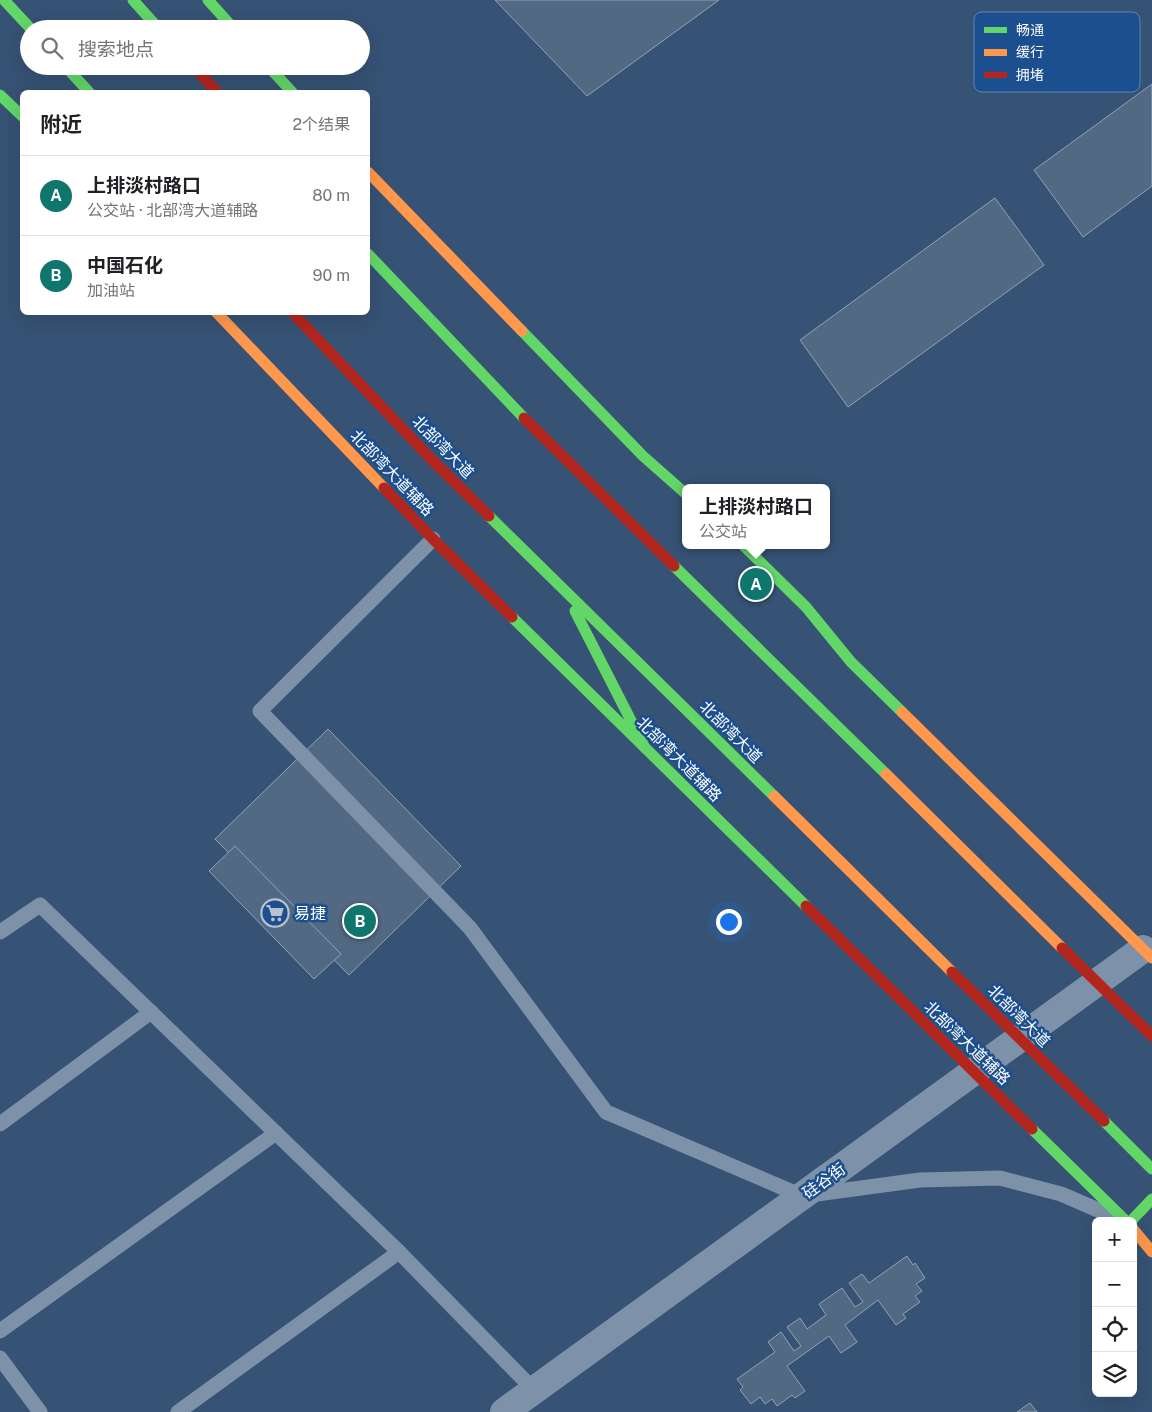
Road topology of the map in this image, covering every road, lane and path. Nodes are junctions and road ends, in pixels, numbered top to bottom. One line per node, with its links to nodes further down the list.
1 (4, 0): 4 (main road)
2 (133, 0): 5 (main road)
3 (208, 0): 6 (main road)
4 (23, 20)
5 (151, 20)
6 (226, 20)
7 (73, 75): 10 (main road)
8 (201, 75): 11 (main road)
9 (276, 75): 12 (main road)
10 (87, 90)
11 (215, 90)
12 (290, 90)
13 (0, 96): 14 (main road)
14 (20, 114)
15 (370, 174): 19 (main road)
16 (370, 256): 26 (main road)
17 (219, 315): 20 (main road, 北部湾大道辅路)
18 (295, 315): 22 (main road, 北部湾大道)
19 (682, 490)
20 (433, 539): 23 (main road, 北部湾大道辅路); 34 (lane)
21 (747, 549): 25 (main road)
22 (564, 590): 23 (main road); 29 (main road, 北部湾大道)
23 (645, 748): 30 (main road, 北部湾大道辅路)
24 (0, 932): 27 (lane)
25 (1148, 954): 26 (street, 硅谷街)
26 (1097, 982): 28 (main road); 29 (street, 硅谷街)
27 (151, 1012): 31 (lane); 32 (lane)
28 (1152, 1036)
29 (1019, 1039): 30 (street, 硅谷街); 33 (main road, 北部湾大道)
30 (974, 1072): 34 (street, 硅谷街); 37 (main road, 北部湾大道辅路)
31 (0, 1124)
32 (276, 1133): 40 (lane); 42 (lane)
33 (1152, 1169)
34 (802, 1196): 36 (lane); 44 (street, 硅谷街)
35 (1152, 1199): 38 (main road)
36 (1116, 1217)
37 (1121, 1217)
38 (1134, 1217)
39 (1137, 1234): 41 (main road)
40 (399, 1252): 44 (lane); 46 (lane)
41 (1152, 1252)
42 (0, 1331)
43 (0, 1358): 45 (lane)
44 (534, 1390): 47 (street, 硅谷街)
45 (40, 1412)
46 (178, 1412)
47 (504, 1412)

